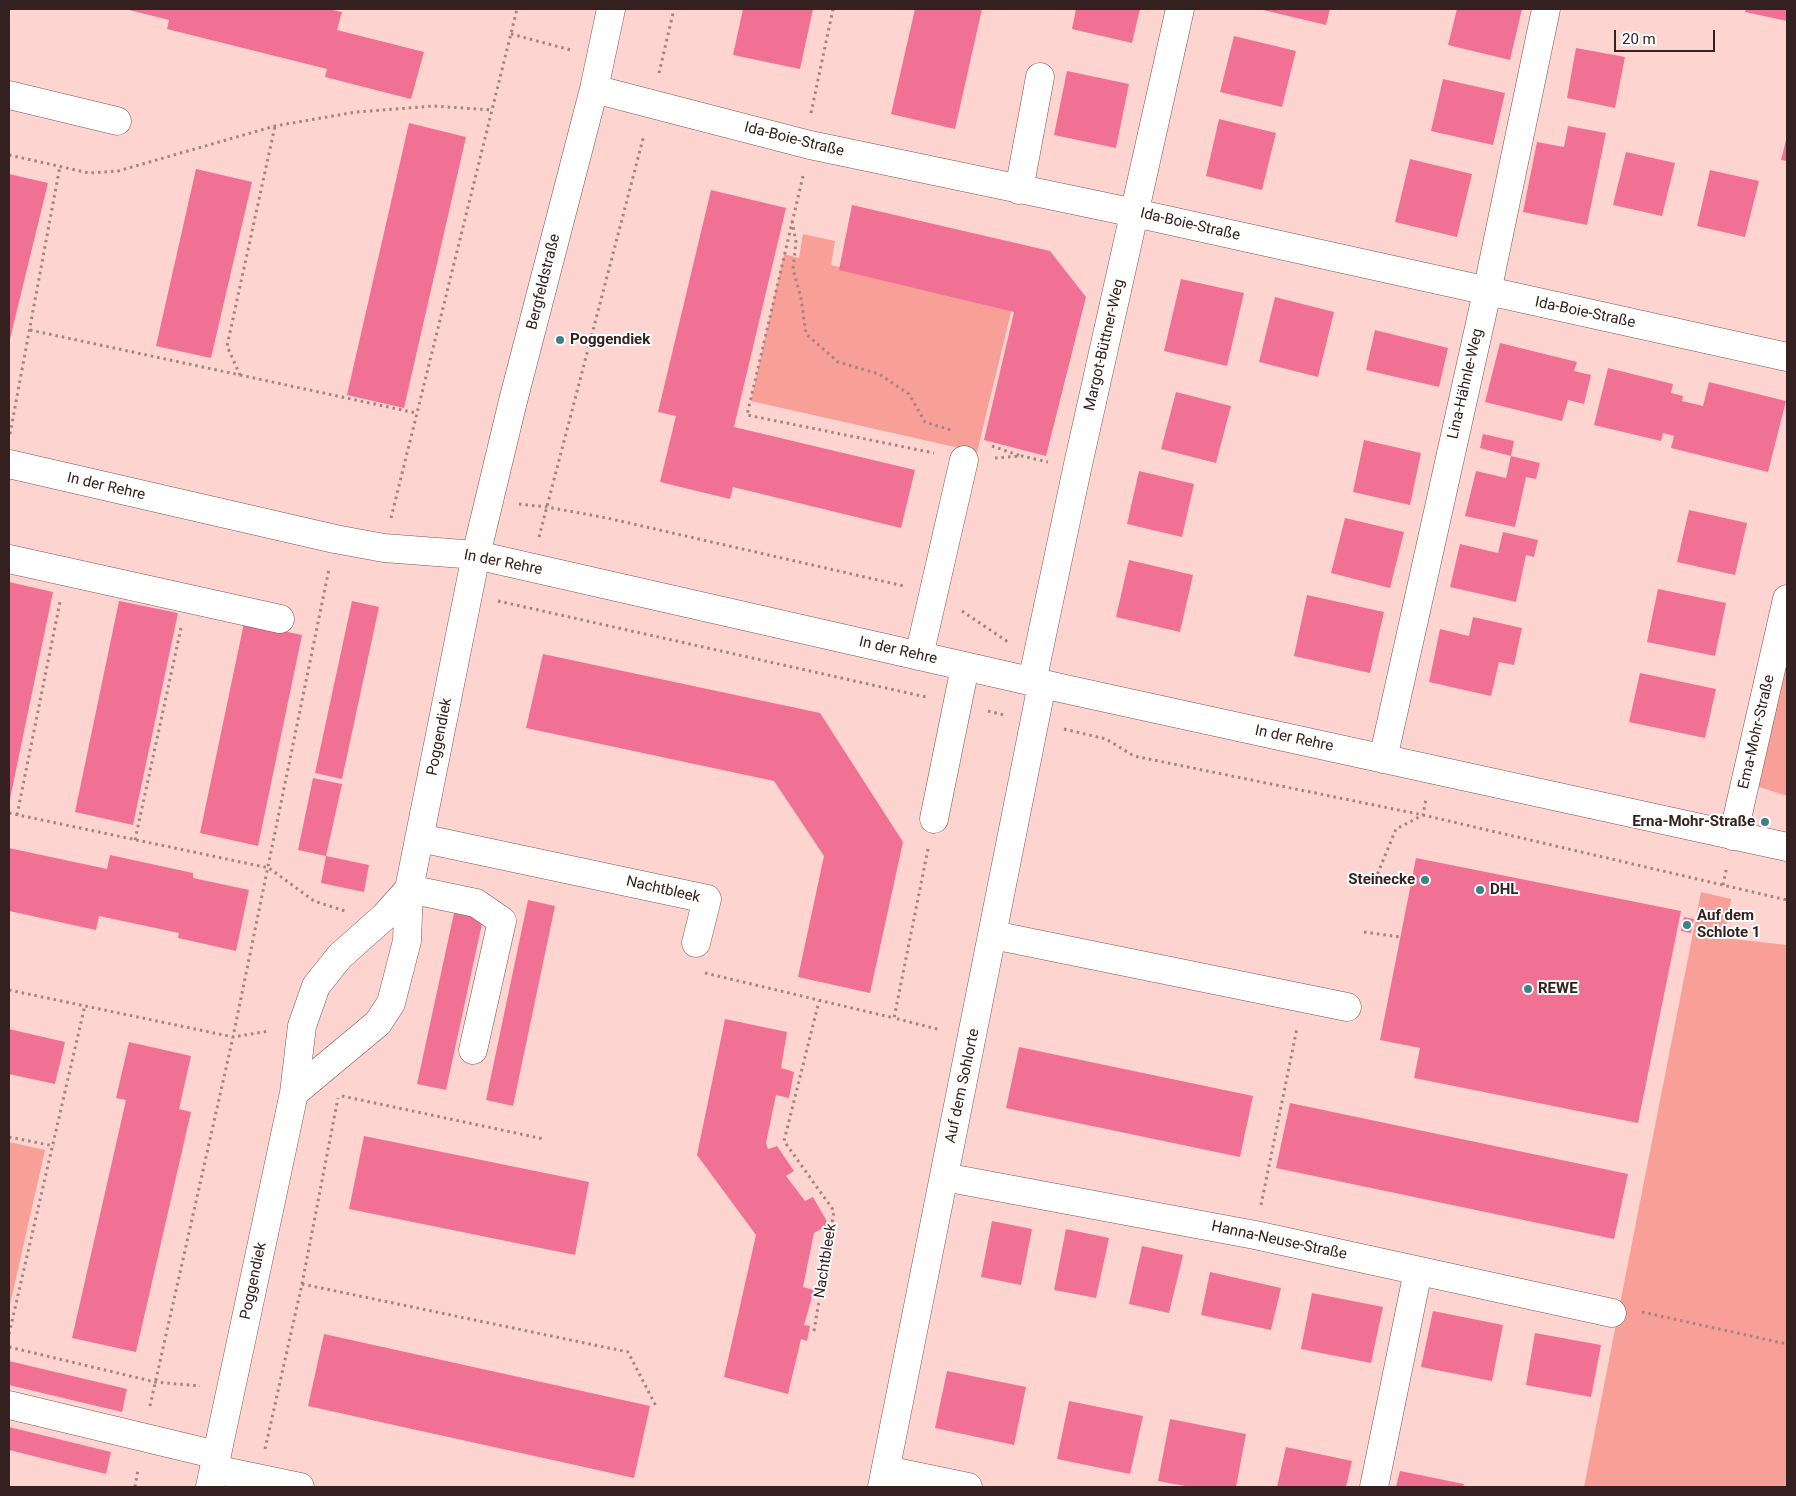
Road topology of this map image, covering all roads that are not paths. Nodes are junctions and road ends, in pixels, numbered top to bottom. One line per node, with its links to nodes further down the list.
1 (611, 9): 5 (street, Bergfeldstraße)
2 (1180, 9): 9 (street, Margot-Büttner-Weg)
3 (1546, 9): 10 (street, Lina-Hähnle-Weg)
4 (1040, 77): 8 (street)
5 (594, 88): 8 (street, Ida-Boie-Straße); 14 (street, Bergfeldstraße)
6 (9, 96): 7 (street)
7 (117, 121)
8 (1019, 190): 9 (street, Ida-Boie-Straße)
9 (1136, 213): 10 (street, Ida-Boie-Straße); 20 (street, Margot-Büttner-Weg)
10 (1487, 292): 11 (street, Ida-Boie-Straße); 21 (street, Lina-Hähnle-Weg)
11 (1787, 357)
12 (964, 460): 18 (street)
13 (9, 464): 14 (street, In der Rehre)
14 (476, 555): 18 (street, In der Rehre); 24 (street, Poggendiek)
15 (9, 559): 17 (street)
16 (1787, 599): 23 (street, Ema-Mohr-Straße)
17 (280, 619)
18 (919, 656): 19 (street, In der Rehre)
19 (966, 667): 20 (street, In der Rehre); 22 (street)
20 (1037, 676): 21 (street, In der Rehre); 27 (street, Auf dem Sohlorte)
21 (1383, 759): 23 (street, In der Rehre)
22 (934, 819)
23 (1733, 836): 25 (street, In der Rehre)
24 (420, 838): 26 (street, Poggendiek); 28 (street, Nachtbleek)
25 (1787, 847)
26 (409, 889): 30 (street); 31 (street, Poggendiek); 31 (street, Poggendiek)
27 (993, 935): 29 (street); 32 (street, Auf dem Sohlorte)
28 (696, 943)
29 (1347, 1006)
30 (473, 1050)
31 (294, 1092): 36 (street, Poggendiek)
32 (944, 1177): 33 (street, Hanna-Neuse-Straße); 37 (street, Auf dem Sohlorte)
33 (1418, 1271): 34 (street, Hanna-Neuse-Straße); 40 (street)
34 (1612, 1313)
35 (9, 1405): 36 (street)
36 (214, 1470): 38 (street)
37 (884, 1479): 39 (street)
38 (300, 1487)
39 (968, 1487)
40 (1374, 1487)

